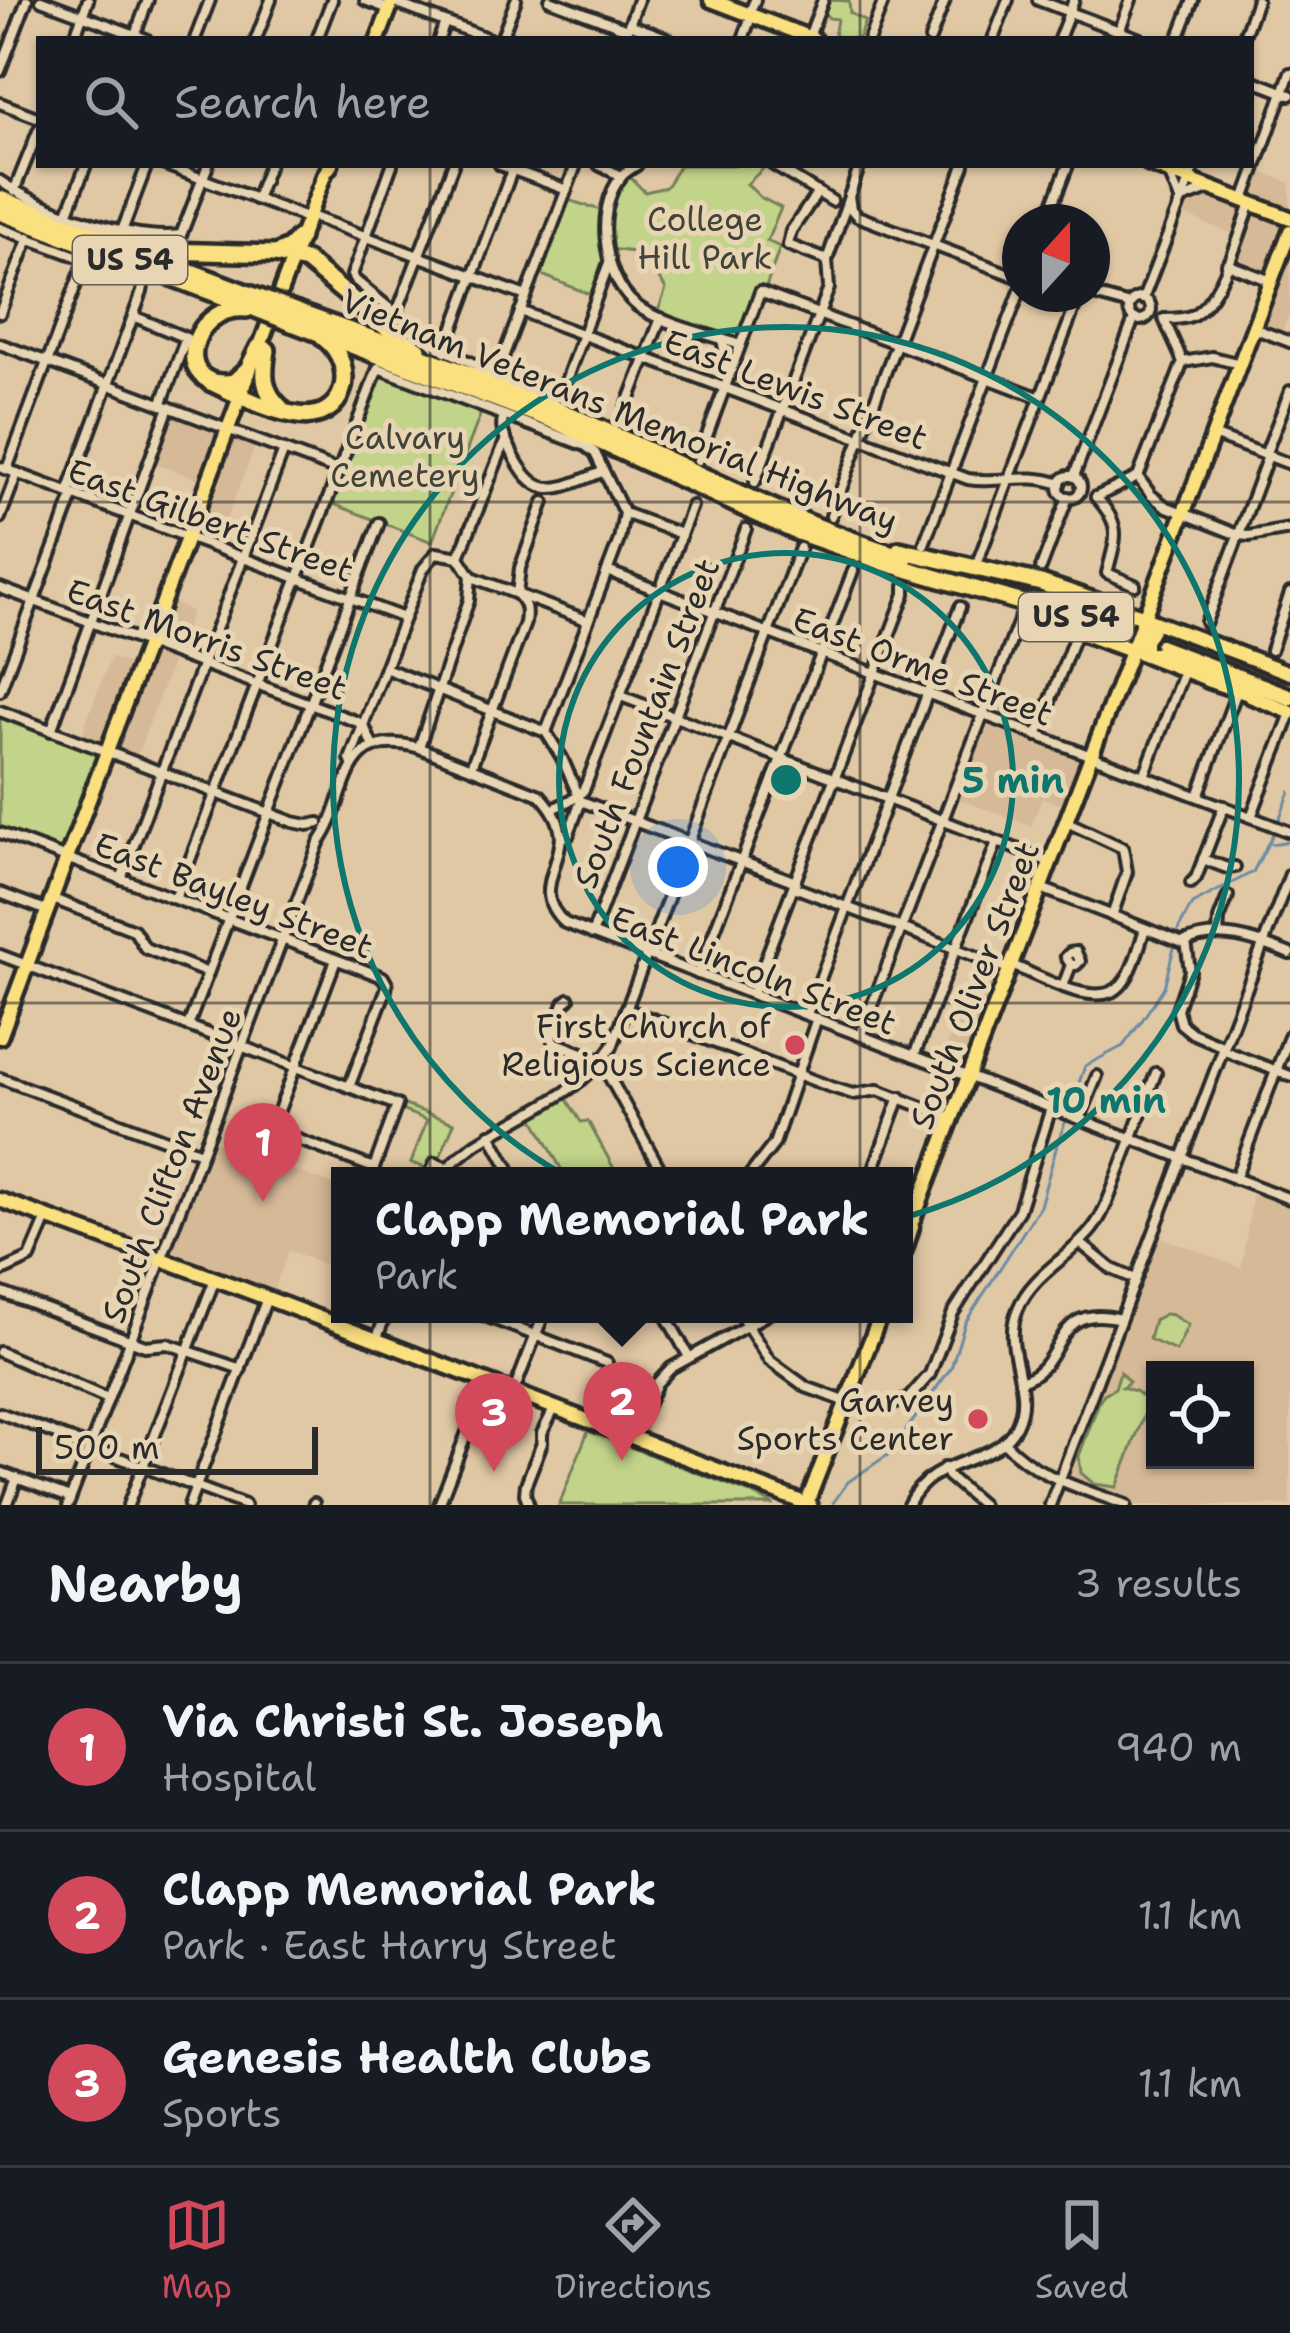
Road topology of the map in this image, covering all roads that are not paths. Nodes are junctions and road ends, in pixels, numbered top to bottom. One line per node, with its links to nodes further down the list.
1 (26, 0): 49 (street)
2 (41, 0): 25 (street)
3 (88, 0): 25 (street)
4 (148, 0): 32 (street)
5 (210, 0): 33 (street)
6 (271, 0): 34 (street)
7 (332, 0): 35 (street)
8 (365, 0): 23 (street)
9 (516, 0): 39 (street)
10 (550, 0): 28 (street)
11 (638, 0): 28 (street)
12 (711, 0): 26 (main road)
13 (754, 0): 26 (street)
14 (823, 0): 42 (street)
15 (884, 0): 43 (street)
16 (944, 0): 44 (street)
17 (1008, 0): 45 (street)
18 (1037, 0): 24 (street)
19 (1074, 0): 24 (street)
20 (1131, 0): 29 (street)
21 (1193, 0): 47 (street)
22 (1257, 0): 48 (street)
23 (391, 4): 27 (street); 36 (main road)
24 (1069, 12): 29 (street); 46 (street)
25 (82, 15): 30 (street); 31 (street)
26 (750, 15): 40 (street); 41 (main road)
27 (446, 22): 37 (street); 38 (street)
28 (627, 31)
29 (1118, 35)
30 (75, 36)
31 (132, 36)
32 (134, 36)
33 (196, 36)
34 (257, 36)
35 (318, 36)
36 (379, 36)
37 (440, 36)
38 (481, 36)
39 (502, 36)
40 (744, 36)
41 (807, 36)
42 (813, 36)
43 (870, 36)
44 (931, 36)
45 (994, 36)
46 (1060, 36)
47 (1179, 36)
48 (1244, 36)
49 (0, 71)
50 (1290, 73): 52 (street)
51 (1254, 81): 52 (street)
52 (1286, 94): 88 (street)
53 (0, 104): 54 (street)
54 (36, 117)
55 (36, 135): 83 (street)
56 (85, 168): 90 (street)
57 (146, 168): 99 (street)
58 (173, 168): 77 (street)
59 (207, 168): 77 (street)
60 (268, 168): 85 (street)
61 (329, 168): 93 (main road)
62 (391, 168): 100 (street)
63 (452, 168): 104 (street)
64 (514, 168): 111 (street)
65 (516, 168): 81 (street)
66 (576, 168): 81 (street)
67 (605, 168): 76 (street)
68 (633, 168): 76 (street)
69 (778, 168): 82 (street)
70 (859, 168): 84 (street)
71 (963, 168): 103 (street)
72 (1067, 168): 89 (street)
73 (1158, 168): 75 (main road)
74 (1194, 168): 78 (street)
75 (1168, 172): 78 (main road); 86 (street)
76 (621, 176): 107 (street)
77 (202, 179): 85 (street); 99 (street)
78 (1189, 180): 80 (main road); 86 (street)
79 (0, 181): 83 (street)
80 (1210, 188): 86 (street); 88 (main road)
81 (567, 190): 113 (street)
82 (818, 192): 87 (street); 108 (street)
83 (5, 195): 90 (street); 101 (highway, Vietnam Veterans Memorial Highway / US 54)
84 (849, 195): 87 (street); 92 (street); 95 (street)
85 (256, 199): 93 (street)
86 (1180, 200): 115 (street)
87 (832, 201): 95 (street)
88 (1248, 202): 94 (main road); 109 (street)
89 (1053, 204)
90 (68, 212): 99 (street)
91 (0, 214): 97 (highway, Vietnam Veterans Memorial Highway)
92 (857, 216): 95 (street); 103 (street)
93 (312, 218): 100 (street); 102 (main road)
94 (1290, 218)
95 (840, 220): 108 (street)
96 (0, 228): 97 (street)
97 (33, 231): 105 (street); 117 (highway, Vietnam Veterans Memorial Highway / US 54); 122 (street)
98 (1290, 231): 112 (main road)
99 (122, 232)
100 (365, 236): 104 (street); 124 (street)
101 (102, 237): 106 (highway); 117 (highway, Vietnam Veterans Memorial Highway / US 54)
102 (304, 238): 106 (highway); 106 (highway)
103 (934, 245): 110 (street); 134 (street)
104 (418, 256): 111 (street); 124 (street)
105 (86, 258): 125 (street); 141 (street)
106 (296, 260): 138 (main road); 145 (highway)
107 (610, 260): 127 (street); 132 (street)
108 (827, 260): 123 (street)
109 (1227, 264): 112 (street); 129 (street)
110 (1002, 271)
111 (472, 276): 113 (street); 139 (street)
112 (1271, 281): 130 (main road)
113 (526, 296): 118 (street)
114 (1110, 299): 116 (street)
115 (1143, 299): 116 (street); 121 (street)
116 (1130, 304): 128 (street)
117 (260, 305): 126 (highway, Vietnam Veterans Memorial Highway / US 54, bridge); 148 (highway)
118 (520, 310): 132 (street, East Lewis Street); 144 (street)
119 (1012, 312): 147 (street)
120 (1069, 312): 152 (street)
121 (1151, 313): 128 (street); 129 (street)
122 (0, 314)
123 (819, 314): 134 (street); 137 (street); 155 (street)
124 (396, 315): 139 (street)
125 (134, 316): 149 (street); 154 (street)
126 (294, 317): 131 (highway, Vietnam Veterans Memorial Highway / US 54); 145 (highway, Vietnam Veterans Memorial Highway / US 54)
127 (662, 318): 133 (street); 140 (street)
128 (1134, 319): 173 (street)
129 (1164, 319): 142 (street)
130 (1253, 328): 135 (street); 143 (main road)
131 (311, 330): 156 (highway); 201 (highway, Vietnam Veterans Memorial Highway / US 54)
132 (583, 334): 140 (street, East Lewis Street); 144 (street)
133 (722, 339): 137 (street); 146 (street)
134 (897, 342): 147 (street); 162 (street)
135 (1290, 342)
136 (0, 344): 141 (street)
137 (740, 345): 146 (street)
138 (263, 349): 148 (highway); 153 (main road); 156 (highway)
139 (445, 350): 144 (street)
140 (646, 358): 150 (street, East Lewis Street); 158 (street)
141 (47, 362): 149 (street); 168 (street)
142 (1183, 362): 143 (street); 174 (street)
143 (1240, 364): 160 (main road)
144 (497, 373)
145 (469, 375): 201 (highway, Vietnam Veterans Memorial Highway / US 54)
146 (730, 376): 150 (street)
147 (987, 377): 152 (street); 171 (street)
148 (210, 382): 153 (highway)
149 (108, 385): 154 (street); 181 (street)
150 (726, 388): 155 (street, East Lewis Street); 165 (street)
151 (1290, 391): 164 (street)
152 (1039, 397): 167 (street)
153 (244, 398): 156 (highway); 159 (main road)
154 (165, 406): 159 (street); 188 (street)
155 (783, 410): 162 (street, East Lewis Street); 176 (street)
156 (289, 413)
157 (504, 415): 161 (street); 169 (street); 170 (street)
158 (620, 424)
159 (231, 430): 163 (street); 196 (main road)
160 (1213, 435): 164 (street); 187 (main road)
161 (506, 439): 178 (street); 200 (street)
162 (860, 439): 171 (street, East Lewis Street); 189 (street)
163 (284, 450): 169 (street); 199 (street)
164 (1267, 455): 166 (street); 195 (street)
165 (698, 460)
166 (1290, 464)
167 (1013, 465): 172 (street); 175 (street)
168 (8, 470): 181 (street, East Gilbert Street); 190 (street)
169 (337, 470): 206 (street)
170 (602, 472): 179 (street); 186 (street)
171 (951, 473): 175 (street, East Lewis Street); 197 (street)
172 (1021, 476): 175 (street, East Lewis Street); 177 (street, East Lewis Street)
173 (1074, 476): 177 (street); 180 (street)
174 (1138, 477): 183 (street); 187 (street)
175 (1008, 478): 202 (street)
176 (755, 482)
177 (1060, 484): 182 (street)
178 (539, 487): 179 (street); 184 (street)
179 (554, 490): 184 (street)
180 (1080, 491): 182 (street); 183 (street)
181 (70, 493): 188 (street, East Gilbert Street); 214 (street)
182 (1068, 497): 203 (street)
183 (1096, 497): 207 (street)
184 (544, 502): 212 (street)
185 (692, 506): 194 (street)
186 (624, 513): 194 (street); 204 (street)
187 (1184, 514): 195 (street); 222 (main road)
188 (130, 516): 196 (street, East Gilbert Street); 220 (street)
189 (831, 516)
190 (0, 518)
191 (379, 523): 213 (street)
192 (746, 529): 216 (street, South Fountain Street)
193 (1290, 529): 195 (street)
194 (681, 534): 210 (street)
195 (1238, 535): 221 (street)
196 (189, 537): 199 (street, East Gilbert Street); 225 (main road)
197 (924, 544)
198 (800, 548): 223 (street)
199 (244, 557): 206 (street, East Gilbert Street); 229 (street)
200 (459, 557): 205 (street); 217 (street, South Clifton Avenue)
201 (859, 557): 222 (highway); 226 (highway); 228 (street); 236 (highway, Vietnam Veterans Memorial Highway / US 54); 243 (highway, Vietnam Veterans Memorial Highway / US 54)
202 (979, 558)
203 (1041, 568)
204 (607, 571): 210 (street, East Orme Street); 219 (street)
205 (470, 576): 212 (street); 237 (street)
206 (297, 577): 213 (street, East Gilbert Street); 235 (street)
207 (1135, 585)
208 (905, 586): 232 (street)
209 (0, 588): 214 (street, East Morris Street)
210 (660, 591): 216 (street, East Orme Street); 241 (street)
211 (1290, 593): 227 (street)
212 (517, 594): 219 (street); 245 (street)
213 (351, 597): 217 (street, East Gilbert Street); 242 (street)
214 (34, 601): 220 (street, East Morris Street); 238 (street)
215 (960, 607): 240 (street)
216 (714, 611): 223 (street, East Orme Street); 247 (street, South Fountain Street)
217 (404, 618): 230 (street, South Clifton Avenue)
218 (1020, 618): 246 (street)
219 (586, 620): 250 (street)
220 (92, 622): 225 (street, East Morris Street); 249 (street)
221 (1206, 622)
222 (1150, 624): 226 (main road, South Oliver Street, bridge); 233 (main road)
223 (768, 632): 228 (street, East Orme Street); 252 (street)
224 (1074, 638): 251 (street)
225 (150, 644): 229 (street, East Morris Street); 255 (main road)
226 (1140, 650): 231 (main road); 256 (main road, South Oliver Street)
227 (1270, 650)
228 (821, 652): 232 (street, East Orme Street); 257 (street)
229 (204, 664): 235 (street, East Morris Street); 260 (street)
230 (385, 668): 237 (street); 248 (street, South Clifton Avenue)
231 (1185, 670): 234 (main road); 261 (street)
232 (875, 673): 240 (street, East Orme Street); 262 (street)
233 (1290, 674)
234 (1208, 680): 239 (main road); 243 (highway)
235 (257, 683): 242 (street, East Morris Street); 263 (street)
236 (1290, 687)
237 (440, 688): 245 (street); 254 (street)
238 (0, 691)
239 (1237, 691): 243 (main road); 264 (street)
240 (928, 693): 246 (street, East Orme Street); 266 (street)
241 (621, 696): 247 (street); 265 (street)
242 (311, 704): 248 (street, East Morris Street); 270 (street)
243 (1290, 708): 271 (street)
244 (0, 711): 249 (street)
245 (491, 712): 250 (street); 259 (street)
246 (982, 715): 251 (street, East Orme Street); 273 (street)
247 (674, 716): 252 (street); 272 (street, South Fountain Street)
248 (364, 725): 253 (street, East Morris Street); 258 (street, South Clifton Avenue)
249 (51, 731): 255 (street)
250 (546, 732): 265 (street)
251 (1037, 736): 256 (street, East Orme Street)
252 (728, 737): 257 (street); 281 (street)
253 (374, 747): 254 (street); 258 (street, South Clifton Avenue)
254 (419, 748): 259 (street)
255 (109, 752): 260 (street); 283 (main road)
256 (1090, 756): 261 (street, East Orme Street); 274 (main road, South Oliver Street)
257 (781, 757): 262 (street); 285 (street)
258 (352, 764): 267 (street, South Clifton Avenue)
259 (471, 767): 269 (street)
260 (162, 772): 263 (street); 289 (street)
261 (1144, 776): 264 (street, East Orme Street)
262 (835, 779): 266 (street); 291 (street)
263 (216, 792): 270 (street); 295 (street)
264 (1198, 796): 268 (street, East Orme Street)
265 (580, 798): 269 (street); 272 (street); 280 (street)
266 (889, 800): 273 (street); 297 (street)
267 (336, 801): 276 (street, South Clifton Avenue); 279 (street, South Clifton Avenue)
268 (1224, 806): 271 (street, East Orme Street); 284 (street)
269 (553, 809): 280 (street)
270 (268, 814): 275 (street); 299 (street)
271 (1251, 817): 277 (street, East Orme Street)
272 (634, 821): 281 (street); 302 (street, South Fountain Street)
273 (942, 821): 282 (street); 300 (street)
274 (1066, 821): 286 (main road, South Oliver Street); 298 (street)
275 (293, 822): 276 (street); 279 (street)
276 (319, 823): 279 (street)
277 (1290, 832)
278 (0, 833): 283 (street, East Bayley Street)
279 (322, 837): 304 (street, South Clifton Avenue)
280 (561, 838): 302 (street, East Lincoln Street)
281 (688, 842): 285 (street); 308 (street)
282 (997, 842): 286 (street); 307 (street)
283 (68, 859): 289 (street, East Bayley Street); 296 (main road)
284 (1203, 859): 287 (street); 290 (street)
285 (741, 862): 291 (street); 316 (street)
286 (1050, 862): 292 (main road, South Oliver Street)
287 (1235, 867)
288 (1290, 874): 306 (street)
289 (122, 879): 295 (street, East Bayley Street)
290 (1191, 883)
291 (795, 884): 297 (street); 318 (street)
292 (1040, 888): 298 (street); 314 (main road, South Oliver Street)
293 (0, 893): 296 (street)
294 (1228, 896): 303 (street)
295 (175, 899): 299 (street, East Bayley Street)
296 (50, 905): 312 (main road); 315 (street)
297 (847, 908): 300 (street); 321 (street)
298 (1112, 916): 301 (street)
299 (229, 920): 304 (street, East Bayley Street); 315 (street)
300 (901, 928): 307 (street); 324 (street)
301 (1145, 929): 305 (street); 317 (street)
302 (592, 934): 308 (street, East Lincoln Street)
303 (1218, 935): 305 (street); 306 (street)
304 (282, 939): 311 (street, East Bayley Street); 327 (street, South Clifton Avenue)
305 (1178, 940): 328 (street)
306 (1263, 944): 309 (street); 328 (street)
307 (955, 949): 314 (street); 329 (street)
308 (645, 954): 316 (street, East Lincoln Street); 320 (street)
309 (1290, 954)
310 (0, 955): 312 (street)
311 (336, 960): 331 (street); 339 (street, East Bayley Street)
312 (27, 965): 322 (main road); 323 (street)
313 (1071, 965): 317 (street)
314 (1010, 967): 317 (street); 337 (main road, South Oliver Street)
315 (208, 973): 323 (street)
316 (698, 974): 318 (street, East Lincoln Street)
317 (1063, 986)
318 (752, 994): 321 (street, East Lincoln Street)
319 (569, 999): 330 (street)
320 (626, 1010): 330 (street); 334 (street)
321 (812, 1016): 324 (street, East Lincoln Street); 334 (street)
322 (3, 1018): 326 (main road)
323 (188, 1026): 327 (street)
324 (861, 1034): 329 (street, East Lincoln Street)
325 (1290, 1034): 332 (street)
326 (0, 1037)
327 (242, 1046): 331 (street); 347 (street, South Clifton Avenue)
328 (1223, 1048): 332 (street); 349 (street)
329 (914, 1055): 337 (street, East Lincoln Street)
330 (602, 1063): 345 (street); 354 (street)
331 (296, 1066): 339 (street); 344 (street)
332 (1276, 1071): 336 (street); 357 (street)
333 (1156, 1073): 346 (street)
334 (796, 1074): 340 (street); 355 (street)
335 (1097, 1076): 342 (street)
336 (1290, 1076)
337 (968, 1077): 341 (street, East Lincoln Street); 343 (main road, South Oliver Street)
338 (0, 1078): 347 (street)
339 (349, 1087): 351 (street)
340 (900, 1097): 343 (street); 356 (street)
341 (1055, 1109): 342 (street, East Lincoln Street); 392 (street)
342 (1077, 1117): 346 (street, East Lincoln Street)
343 (952, 1118): 361 (main road, South Oliver Street)
344 (272, 1130): 348 (street); 350 (street)
345 (490, 1135): 352 (street); 353 (street)
346 (1132, 1138): 349 (street, East Lincoln Street); 362 (street)
347 (201, 1154): 363 (street, South Clifton Avenue)
348 (262, 1155)
349 (1182, 1158): 357 (street, East Lincoln Street); 365 (street)
350 (360, 1167)
351 (374, 1167)
352 (451, 1167)
353 (509, 1167)
354 (659, 1167)
355 (756, 1167)
356 (874, 1167)
357 (1235, 1179): 358 (street, East Lincoln Street)
358 (1290, 1197)
359 (0, 1200): 360 (main road)
360 (47, 1218): 363 (main road); 364 (street)
361 (913, 1220)
362 (1080, 1243): 365 (street); 388 (street)
363 (161, 1260): 366 (main road); 382 (street, South Clifton Avenue)
364 (0, 1272)
365 (1136, 1279): 369 (street)
366 (215, 1280): 368 (main road); 383 (street)
367 (0, 1292): 382 (street)
368 (267, 1298): 370 (main road); 387 (street)
369 (1120, 1319): 388 (street); 402 (street)
370 (331, 1323)
371 (332, 1323): 381 (main road)
372 (383, 1323): 381 (street)
373 (504, 1323): 380 (street)
374 (541, 1323): 380 (street)
375 (670, 1323): 385 (street)
376 (745, 1323): 379 (street)
377 (752, 1323): 379 (street)
378 (873, 1323): 392 (main road)
379 (747, 1326): 385 (street); 392 (street)
380 (536, 1335): 386 (street); 390 (street)
381 (376, 1340): 389 (main road)
382 (130, 1341): 383 (street); 391 (street, South Clifton Avenue)
383 (188, 1349): 387 (street); 398 (street)
384 (0, 1352): 391 (street)
385 (689, 1357): 395 (street)
386 (607, 1363)
387 (242, 1369): 403 (street)
388 (1020, 1381): 396 (street)
389 (486, 1383): 390 (main road); 410 (street)
390 (513, 1393): 393 (main road)
391 (108, 1400): 397 (street, South Clifton Avenue)
392 (844, 1402): 412 (main road)
393 (552, 1412): 395 (main road); 411 (street)
394 (0, 1413): 397 (street)
395 (632, 1437): 412 (main road)
396 (1004, 1442): 399 (street); 402 (street)
397 (90, 1446): 398 (street); 404 (street, South Clifton Avenue)
398 (143, 1466): 403 (street); 407 (street)
399 (944, 1468): 413 (street); 414 (street)
400 (0, 1472): 401 (street)
401 (17, 1478): 404 (street); 406 (street)
402 (1060, 1479): 405 (street); 415 (street)
403 (196, 1486): 408 (street); 409 (street)
404 (69, 1502)
405 (1112, 1502): 416 (street)
406 (7, 1505)
407 (128, 1505)
408 (189, 1505)
409 (245, 1505)
410 (440, 1505)
411 (529, 1505)
412 (807, 1505)
413 (908, 1505)
414 (982, 1505)
415 (1050, 1505)
416 (1126, 1505)

